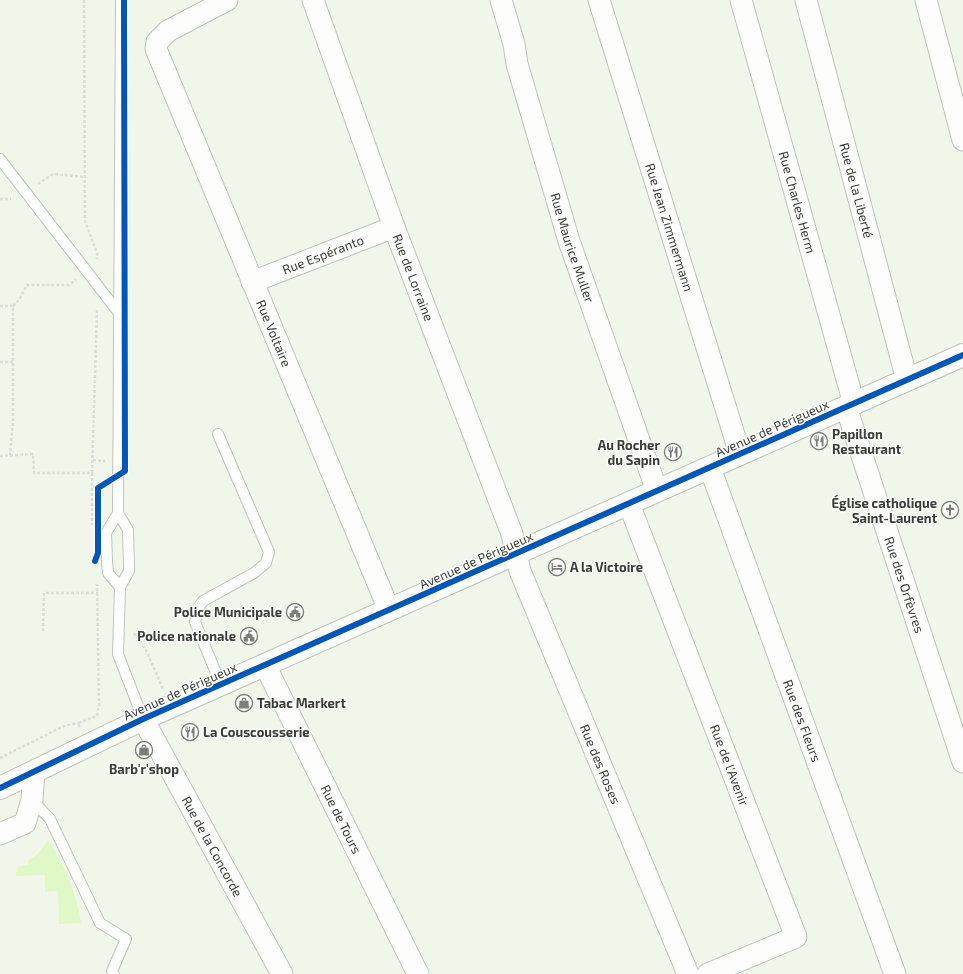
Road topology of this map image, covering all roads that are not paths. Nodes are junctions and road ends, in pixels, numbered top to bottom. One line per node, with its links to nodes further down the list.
1 (121, 0): 13 (lane)
2 (227, 0): 12 (street, Rue Voltaire)
3 (313, 0): 11 (street, Rue de Lorraine)
4 (501, 0): 20 (street, Rue Maurice Muller)
5 (599, 0): 18 (street, Rue Jean Zimmermann)
6 (741, 0): 16 (street, Rue Charles Herm)
7 (806, 0): 15 (street, Rue de la Liberté)
8 (926, 0): 9 (street)
9 (963, 140)
10 (0, 160): 13 (lane)
11 (394, 227): 12 (street, Rue Espéranto); 23 (street, Rue de Lorraine)
12 (252, 282): 25 (street, Rue Voltaire)
13 (119, 313): 22 (lane)
14 (963, 355): 15 (street, Avenue de Périgueux)
15 (907, 380): 16 (street, Avenue de Périgueux)
16 (850, 405): 18 (street, Avenue de Périgueux); 29 (street, Rue des Orfèvres)
17 (218, 434): 27 (lane)
18 (740, 454): 19 (street, Avenue de Périgueux)
19 (710, 468): 20 (street, Avenue de Périgueux); 39 (street, Rue des Fleurs)
20 (657, 491): 21 (street, Avenue de Périgueux)
21 (629, 504): 23 (street, Avenue de Périgueux); 38 (street, Rue de l'Avenir)
22 (118, 513): 24 (lane); 24 (lane)
23 (516, 554): 25 (street, Avenue de Périgueux); 37 (street, Rue des Roses)
24 (120, 587): 28 (lane)
25 (389, 610): 26 (street, Avenue de Périgueux)
26 (265, 665): 27 (street, Avenue de Périgueux); 36 (street, Rue de Tours)
27 (221, 685): 28 (street, Avenue de Périgueux)
28 (143, 720): 30 (street, Avenue de Périgueux); 35 (street, Rue de la Concorde)
29 (963, 762)
30 (34, 772): 31 (street, Avenue de Périgueux); 32 (street)
31 (0, 788)
32 (32, 800): 33 (street); 34 (lane)
33 (0, 834)
34 (114, 974)
35 (282, 974)
36 (418, 974)
37 (688, 974)
38 (708, 974)
39 (895, 974)

